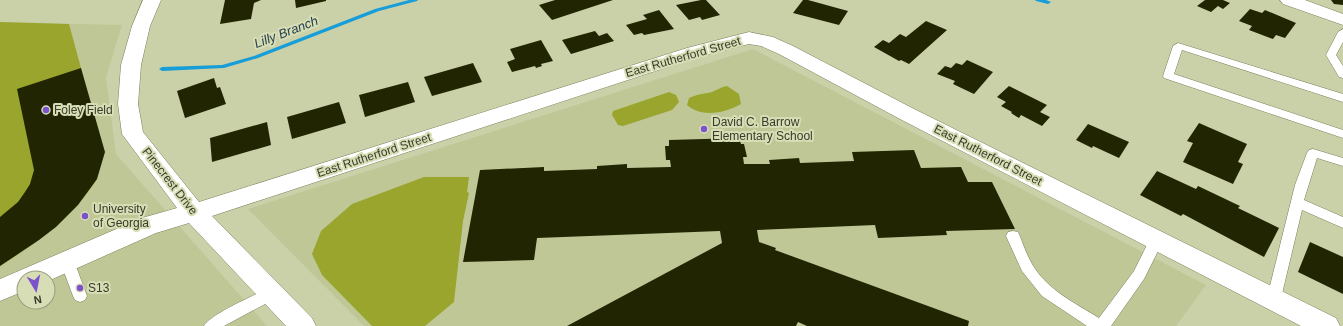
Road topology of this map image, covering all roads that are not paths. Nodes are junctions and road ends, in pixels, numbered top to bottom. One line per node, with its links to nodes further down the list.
1 (152, 0): 10 (street, Pinecrest Drive)
2 (1290, 0): 3 (street)
3 (1343, 20)
4 (1343, 32): 5 (lane)
5 (1343, 75)
6 (1343, 98): 7 (lane)
7 (1343, 134)
8 (1343, 162): 9 (lane)
9 (1296, 202): 11 (lane); 20 (lane)
10 (194, 213): 13 (street, East Rutherford Street); 14 (street, East Rutherford Street); 18 (street, Pinecrest Drive)
11 (1343, 223)
12 (1013, 236): 23 (lane)
13 (1156, 241): 20 (street, East Rutherford Street); 23 (lane)
14 (67, 261): 15 (street, East Rutherford Street); 19 (lane)
15 (46, 270)
16 (16, 283): 17 (street)
17 (0, 290)
18 (273, 293): 21 (lane); 22 (street, Pinecrest Drive)
19 (80, 296)
20 (1274, 298): 24 (street, East Rutherford Street)
21 (211, 326)
22 (303, 326)
23 (1101, 326)
24 (1327, 326)

